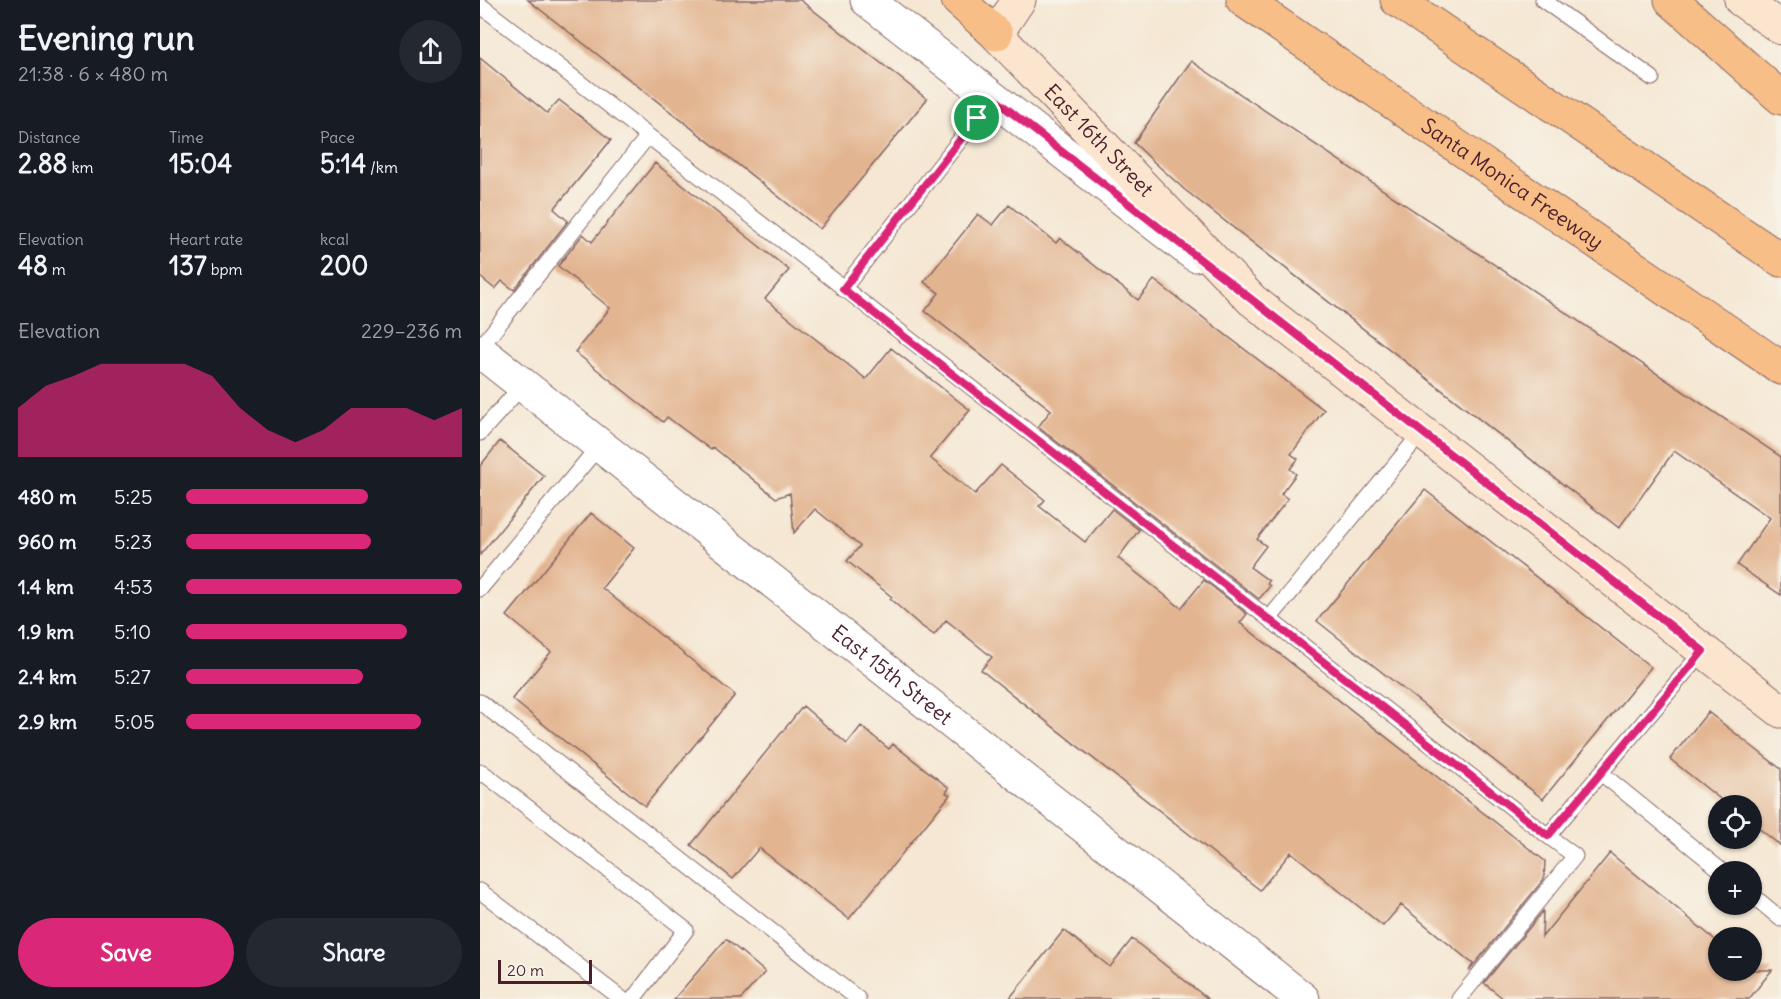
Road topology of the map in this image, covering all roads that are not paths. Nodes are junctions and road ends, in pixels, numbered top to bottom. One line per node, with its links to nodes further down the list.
1 (867, 0): 13 (street, East 16th Street)
2 (958, 0): 11 (highway)
3 (1019, 0): 11 (main road)
4 (1243, 0): 20 (highway, Santa Monica Freeway)
5 (1397, 0): 16 (highway)
6 (1543, 0): 12 (lane)
7 (1671, 0): 14 (highway)
8 (1741, 0): 10 (main road)
9 (480, 6): 15 (lane)
10 (1781, 28)
11 (996, 34): 18 (main road, East 16th Street)
12 (1652, 78)
13 (993, 98): 17 (lane); 18 (street, East 16th Street)
14 (1781, 98)
15 (648, 136): 17 (lane); 19 (lane)
16 (1781, 260)
17 (843, 289): 26 (lane)
18 (1252, 300): 22 (main road, East 16th Street)
19 (480, 350): 21 (street, East 15th Street)
20 (1781, 368)
21 (523, 386): 23 (lane); 24 (street, East 15th Street)
22 (1422, 432): 26 (lane); 27 (main road, East 16th Street)
23 (480, 434)
24 (599, 446): 25 (lane); 40 (street, East 15th Street)
25 (480, 589)
26 (1269, 620): 32 (lane)
27 (1703, 651): 29 (main road, East 16th Street); 30 (lane)
28 (480, 702): 39 (lane)
29 (1781, 711)
30 (1601, 773): 32 (lane); 33 (lane)
31 (480, 775): 38 (lane)
32 (1548, 836): 41 (lane)
33 (1709, 861)
34 (480, 891): 37 (lane)
35 (1762, 903): 36 (lane)
36 (1781, 919)
37 (622, 999)
38 (633, 999)
39 (858, 999)
40 (1303, 999)
41 (1459, 999)

